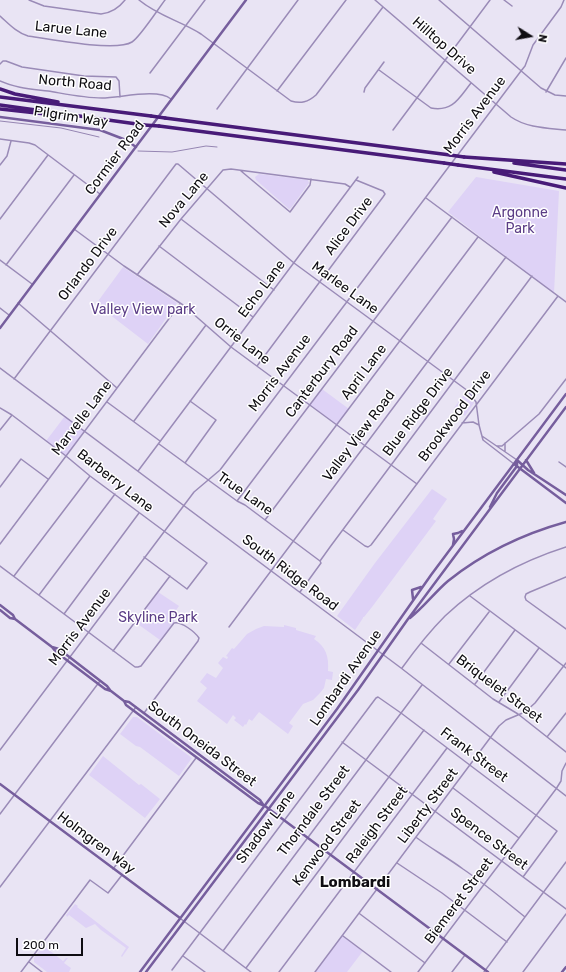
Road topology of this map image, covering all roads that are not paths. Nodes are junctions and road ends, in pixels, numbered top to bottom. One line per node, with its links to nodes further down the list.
1 (29, 0): 2 (street)
2 (125, 0)
3 (139, 0): 16 (street)
4 (165, 0): 16 (street, Larue Lane)
5 (205, 0): 18 (street)
6 (246, 0): 20 (main road, Cormier Road)
7 (298, 0): 25 (street)
8 (346, 0): 32 (street)
9 (375, 0): 15 (street, Hilltop Drive)
10 (439, 0): 19 (street)
11 (490, 0): 19 (street)
12 (504, 0): 14 (street)
13 (564, 0): 27 (street, Morris Avenue)
14 (512, 6)
15 (383, 7): 22 (street, Hilltop Drive); 32 (street)
16 (156, 12): 17 (street, Larue Lane); 18 (street)
17 (0, 16)
18 (186, 25): 20 (street); 28 (street)
19 (470, 27): 22 (street); 27 (street)
20 (213, 43): 25 (street); 39 (main road, Cormier Road)
21 (566, 58): 34 (street)
22 (445, 60): 30 (street, Hilltop Drive); 38 (street)
23 (384, 62): 26 (street)
24 (0, 64): 37 (street)
25 (247, 68): 32 (street); 44 (street)
26 (379, 70): 33 (street); 38 (street)
27 (521, 71): 34 (street); 40 (street, Morris Avenue)
28 (150, 73)
29 (0, 81): 37 (street, North Road)
30 (471, 83): 38 (street); 40 (street, Hilltop Drive)
31 (0, 89): 42 (highway)
32 (277, 91)
33 (364, 92)
34 (546, 92): 36 (street)
35 (0, 96): 42 (highway)
36 (566, 96)
37 (120, 97): 39 (street, North Road)
38 (417, 98): 47 (street)
39 (172, 99): 51 (main road, Cormier Road)
40 (496, 104): 48 (street, Hilltop Drive); 69 (street, Morris Avenue)
41 (0, 105): 46 (highway)
42 (91, 108): 53 (highway, bridge)
43 (0, 109): 46 (highway)
44 (217, 109)
45 (0, 117): 51 (main road, Pilgrim Way)
46 (99, 119): 57 (highway, bridge)
47 (393, 130)
48 (566, 130)
49 (0, 139): 50 (street)
50 (11, 140): 52 (street); 56 (street)
51 (136, 146): 68 (main road, Cormier Road)
52 (48, 155): 60 (street); 71 (street)
53 (484, 159): 55 (highway); 59 (highway)
54 (179, 164): 66 (street, Marlee Lane); 76 (street, Orlando Drive)
55 (566, 164)
56 (0, 165)
57 (460, 165): 63 (highway); 67 (highway)
58 (239, 170): 62 (street, Nova Lane); 62 (street); 66 (street, Nova Lane)
59 (566, 170)
60 (74, 175): 68 (street); 80 (street)
61 (358, 177): 64 (street, Echo Lane)
62 (311, 179): 65 (street, Nova Lane)
63 (566, 179)
64 (356, 180): 65 (street, Echo Lane); 83 (street, Alice Drive)
65 (350, 187): 79 (street, Echo Lane)
66 (207, 188): 72 (street, Nova Lane); 79 (street, Marlee Lane)
67 (566, 188)
68 (100, 194): 73 (main road, Cormier Road)
69 (426, 197): 70 (street); 87 (street, Morris Avenue)
70 (452, 216): 74 (street); 94 (street, Canterbury Road)
71 (0, 219)
72 (181, 219): 75 (street, Nova Lane); 85 (street)
73 (74, 229): 76 (street, Orrie Lane); 84 (main road, Cormier Road)
74 (478, 236): 77 (street); 98 (street, April Lane)
75 (159, 246): 81 (street, Nova Lane); 93 (street)
76 (108, 254): 81 (street, Orrie Lane); 97 (street, Orlando Drive)
77 (506, 257): 82 (street); 100 (street, Valley View Road)
78 (0, 260): 80 (street)
79 (294, 263): 83 (street, Marlee Lane); 85 (street, Echo Lane)
80 (6, 265): 84 (street)
81 (137, 275): 90 (street, Orrie Lane)
82 (532, 276): 86 (street); 105 (street, Blue Ridge Drive)
83 (320, 282): 87 (street, Marlee Lane); 101 (street, Alice Drive)
84 (32, 284): 89 (main road, Cormier Road)
85 (274, 290): 93 (street, Echo Lane)
86 (558, 296): 88 (street); 111 (street, Brookwood Drive)
87 (347, 302): 94 (street, Marlee Lane); 106 (street, Morris Avenue)
88 (566, 302)
89 (18, 303): 92 (main road, Cormier Road); 97 (street)
90 (181, 303): 95 (street, Orrie Lane); 107 (street, Marvelle Lane)
91 (0, 308): 92 (street)
92 (9, 316): 96 (main road, Cormier Road)
93 (253, 317): 99 (street, Echo Lane)
94 (373, 321): 98 (street, Marlee Lane); 112 (street, Canterbury Road)
95 (206, 325): 99 (street, Orrie Lane); 116 (street)
96 (0, 328)
97 (50, 330): 103 (street, Orlando Drive); 107 (street)
98 (400, 341): 100 (street, Marlee Lane); 119 (street, April Lane)
99 (231, 347): 101 (street, Orrie Lane); 110 (street, Echo Lane)
100 (428, 362): 105 (street, Marlee Lane); 125 (street, Valley View Road)
101 (257, 366): 106 (street, Orrie Lane)
102 (0, 368): 103 (street, South Ridge Road)
103 (14, 379): 121 (street, South Ridge Road)
104 (566, 379): 124 (street)
105 (454, 381): 111 (street, Marlee Lane); 134 (street, Blue Ridge Drive)
106 (284, 385): 112 (street, Orrie Lane); 142 (street, Morris Avenue)
107 (117, 388): 109 (street, Marvelle Lane)
108 (566, 394): 129 (main road, Lombardi Avenue)
109 (107, 401): 116 (street, True Lane); 121 (street, Marvelle Lane)
110 (190, 401): 123 (street, Echo Lane); 132 (street)
111 (477, 404): 117 (street, Brookwood Drive); 118 (street)
112 (310, 405): 119 (street, Orrie Lane); 148 (street, Canterbury Road)
113 (566, 407): 130 (main road, Lombardi Avenue)
114 (0, 408): 115 (street, Barberry Lane)
115 (12, 415): 120 (street); 128 (street, Barberry Lane)
116 (134, 422): 123 (street, True Lane)
117 (462, 423): 118 (street); 143 (street, Brookwood Drive)
118 (479, 424): 122 (street)
119 (337, 425): 125 (street, Orrie Lane); 152 (street, April Lane)
120 (0, 430)
121 (84, 431): 128 (street, Marvelle Lane); 138 (street, South Ridge Road)
122 (482, 436): 126 (street); 133 (street)
123 (160, 442): 132 (street, True Lane); 138 (street, Echo Lane)
124 (505, 443): 126 (street); 127 (street)
125 (365, 446): 134 (street, Orrie Lane); 157 (street, Valley View Road)
126 (497, 446): 127 (street)
127 (505, 450): 129 (street)
128 (66, 456): 140 (street, Barberry Lane); 141 (street, Marvelle Lane)
129 (517, 460): 133 (main road, Lombardi Avenue); 135 (main road); 136 (main road)
130 (526, 460): 135 (main road, Lombardi Avenue); 139 (main road)
131 (559, 462): 137 (street)
132 (185, 463): 142 (street, True Lane)
133 (514, 464): 136 (main road); 155 (main road, Lombardi Avenue)
134 (391, 465): 143 (street, Orrie Lane); 154 (street, Blue Ridge Drive)
135 (522, 465): 136 (main road, Lombardi Avenue); 139 (main road)
136 (518, 467): 147 (main road); 179 (main road, Lombardi Avenue)
137 (566, 467)
138 (138, 471): 150 (street, South Ridge Road)
139 (535, 475): 146 (main road)
140 (90, 476): 145 (street, Barberry Lane); 165 (street)
141 (48, 479): 144 (street); 158 (street, Marvelle Lane)
142 (208, 480): 148 (street, True Lane); 150 (street, Morris Avenue)
143 (417, 484): 154 (street, Brookwood Drive)
144 (0, 487)
145 (114, 494): 151 (street, Barberry Lane); 170 (street)
146 (564, 494): 147 (street)
147 (560, 498): 149 (main road)
148 (237, 501): 152 (street, True Lane)
149 (566, 503)
150 (183, 505): 156 (street, Morris Avenue); 164 (street, South Ridge Road)
151 (139, 513): 156 (street, Barberry Lane); 177 (street)
152 (266, 520): 157 (street, True Lane)
153 (566, 522): 179 (main road)
154 (343, 530): 162 (street, Blue Ridge Drive)
155 (464, 530): 159 (main road, Lombardi Avenue); 159 (main road)
156 (164, 531): 161 (street, Morris Avenue); 166 (street, Barberry Lane)
157 (294, 541): 162 (street, True Lane); 164 (street, Valley View Road)
158 (0, 544)
159 (452, 547): 168 (main road, Lombardi Avenue)
160 (566, 547): 171 (street)
161 (144, 557): 166 (street); 183 (street, Morris Avenue)
162 (320, 561): 169 (street, Blue Ridge Drive)
163 (0, 566): 165 (street)
164 (271, 571): 169 (street, South Ridge Road); 180 (street, Valley View Road)
165 (14, 576): 170 (street)
166 (170, 576): 187 (street)
167 (566, 577): 181 (street)
168 (422, 586): 172 (main road, Lombardi Avenue); 172 (main road)
169 (300, 592): 188 (street, South Ridge Road)
170 (39, 595): 177 (street)
171 (470, 596): 175 (street); 184 (street)
172 (412, 602): 188 (main road, Lombardi Avenue)
173 (0, 605): 174 (main road, South Oneida Street)
174 (6, 609): 176 (street); 178 (main road, South Oneida Street)
175 (489, 611): 182 (street); 193 (street)
176 (2, 613): 178 (main road, South Oneida Street)
177 (64, 614): 183 (street)
178 (15, 619): 185 (main road, South Oneida Street)
179 (408, 619): 189 (main road, Lombardi Avenue)
180 (229, 627)
181 (566, 629)
182 (516, 630): 186 (street); 200 (street)
183 (88, 632): 187 (street); 190 (street, Morris Avenue)
184 (421, 643): 193 (street, Briquelet Street); 195 (street)
185 (52, 647): 190 (main road, South Oneida Street); 191 (main road, South Oneida Street)
186 (539, 648): 194 (street); 204 (street)
187 (113, 651): 208 (street)
188 (378, 651): 189 (street, South Ridge Road); 230 (main road, Lombardi Avenue)
189 (383, 654): 195 (street, South Ridge Road); 231 (main road, Lombardi Avenue)
190 (70, 657): 191 (street, Morris Avenue); 197 (main road, South Oneida Street)
191 (67, 660): 198 (main road, South Oneida Street); 216 (street, Morris Avenue)
192 (566, 663): 194 (street, Liberty Street)
193 (449, 664): 200 (street, Briquelet Street)
194 (563, 666): 196 (street); 210 (street, Liberty Street)
195 (401, 668): 199 (street, South Ridge Road)
196 (566, 668)
197 (100, 680): 198 (street); 201 (main road, South Oneida Street)
198 (98, 684): 201 (main road, South Oneida Street); 227 (street)
199 (422, 684): 209 (street, Thorndale Street); 213 (street, South Ridge Road)
200 (475, 684): 204 (street, Briquelet Street)
201 (111, 692): 203 (main road, South Oneida Street)
202 (378, 697): 209 (street, Frank Street); 214 (street, Shadow Lane)
203 (124, 701): 205 (main road, South Oneida Street); 206 (main road, South Oneida Street)
204 (499, 702): 210 (street, Briquelet Street)
205 (136, 707): 206 (street); 208 (main road, South Oneida Street)
206 (133, 710): 219 (main road, South Oneida Street); 236 (street)
207 (566, 712): 212 (street)
208 (144, 713): 218 (main road, South Oneida Street)
209 (401, 713): 211 (street, Frank Street); 220 (street, Thorndale Street)
210 (518, 714): 212 (street, Briquelet Street); 213 (street, Liberty Street)
211 (424, 730): 215 (street, Frank Street); 223 (street, Kenwood Street)
212 (547, 737): 217 (street, Briquelet Street)
213 (490, 738): 222 (street, Liberty Street); 226 (street, South Ridge Road)
214 (342, 742): 220 (street, Spence Street); 235 (street, Shadow Lane)
215 (447, 748): 222 (street, Frank Street); 228 (street, Raleigh Street)
216 (0, 750)
217 (566, 752)
218 (199, 754): 219 (street); 230 (main road, South Oneida Street)
219 (196, 758): 230 (main road, South Oneida Street); 244 (street)
220 (366, 760): 223 (street, Spence Street); 238 (street, Thorndale Street)
221 (566, 764): 226 (street, Biemeret Street)
222 (470, 765): 225 (street, Liberty Street); 234 (street, Frank Street)
223 (389, 777): 228 (street, Spence Street); 240 (street, Kenwood Street)
224 (0, 784): 227 (main road, Holmgren Way)
225 (453, 788): 232 (street, Liberty Street); 239 (street)
226 (556, 788): 229 (street, South Ridge Road); 234 (street, Biemeret Street)
227 (14, 794): 233 (street); 236 (main road, Holmgren Way)
228 (412, 794): 232 (street, Spence Street); 245 (street, Raleigh Street)
229 (566, 796)
230 (265, 806): 231 (main road, South Oneida Street); 257 (main road, Lombardi Avenue)
231 (269, 809): 235 (main road, South Oneida Street); 258 (main road, Lombardi Avenue)
232 (436, 812): 237 (street, Liberty Street); 241 (street, Spence Street)
233 (0, 814)
234 (536, 815): 239 (street, Biemeret Street); 247 (street, Frank Street)
235 (284, 820): 238 (main road, South Oneida Street); 259 (street, Shadow Lane)
236 (50, 821): 244 (main road, Holmgren Way); 249 (street)
237 (416, 837): 243 (street, Liberty Street); 248 (street)
238 (307, 838): 240 (main road, South Oneida Street); 263 (street, Thorndale Street)
239 (519, 838): 241 (street, Biemeret Street)
240 (330, 855): 245 (main road, South Oneida Street); 269 (street, Kenwood Street)
241 (502, 861): 247 (street, Spence Street); 248 (street, Biemeret Street)
242 (566, 862): 251 (street)
243 (397, 864): 250 (street, Liberty Street); 253 (street)
244 (113, 869): 246 (main road, Holmgren Way)
245 (353, 873): 250 (main road, South Oneida Street); 278 (street, Raleigh Street)
246 (122, 875): 257 (main road, Holmgren Way); 266 (street)
247 (523, 877): 251 (street, Spence Street)
248 (484, 884): 253 (street, Biemeret Street); 256 (street)
249 (0, 887)
250 (376, 890): 254 (street, Liberty Street); 261 (main road, South Oneida Street)
251 (544, 892): 252 (street, Spence Street); 256 (street)
252 (566, 909)
253 (465, 910): 261 (street, Biemeret Street); 262 (street)
254 (359, 913): 260 (street, Liberty Street); 267 (street)
255 (566, 914): 283 (street)
256 (525, 917): 262 (street)
257 (180, 918): 258 (street); 274 (main road, Lombardi Avenue)
258 (184, 921): 259 (street); 275 (main road, Lombardi Avenue)
259 (200, 933): 263 (street); 265 (street, Shadow Lane)
260 (342, 936): 279 (street, Liberty Street); 280 (street)
261 (443, 939): 264 (main road, South Oneida Street); 267 (street, Biemeret Street)
262 (507, 942): 271 (street)
263 (223, 950): 269 (street)
264 (465, 955): 271 (main road, South Oneida Street); 282 (street)
265 (183, 956): 270 (street, Shadow Lane); 276 (street)
266 (29, 962): 272 (street); 273 (street)
267 (425, 963): 281 (street, Biemeret Street)
268 (566, 967): 284 (main road)
269 (246, 968): 277 (street)
270 (172, 970)
271 (486, 971)
272 (21, 972)
273 (42, 972)
274 (140, 972)
275 (146, 972)
276 (205, 972)
277 (251, 972)
278 (279, 972)
279 (315, 972)
280 (391, 972)
281 (418, 972)
282 (452, 972)
283 (522, 972)
284 (562, 972)

